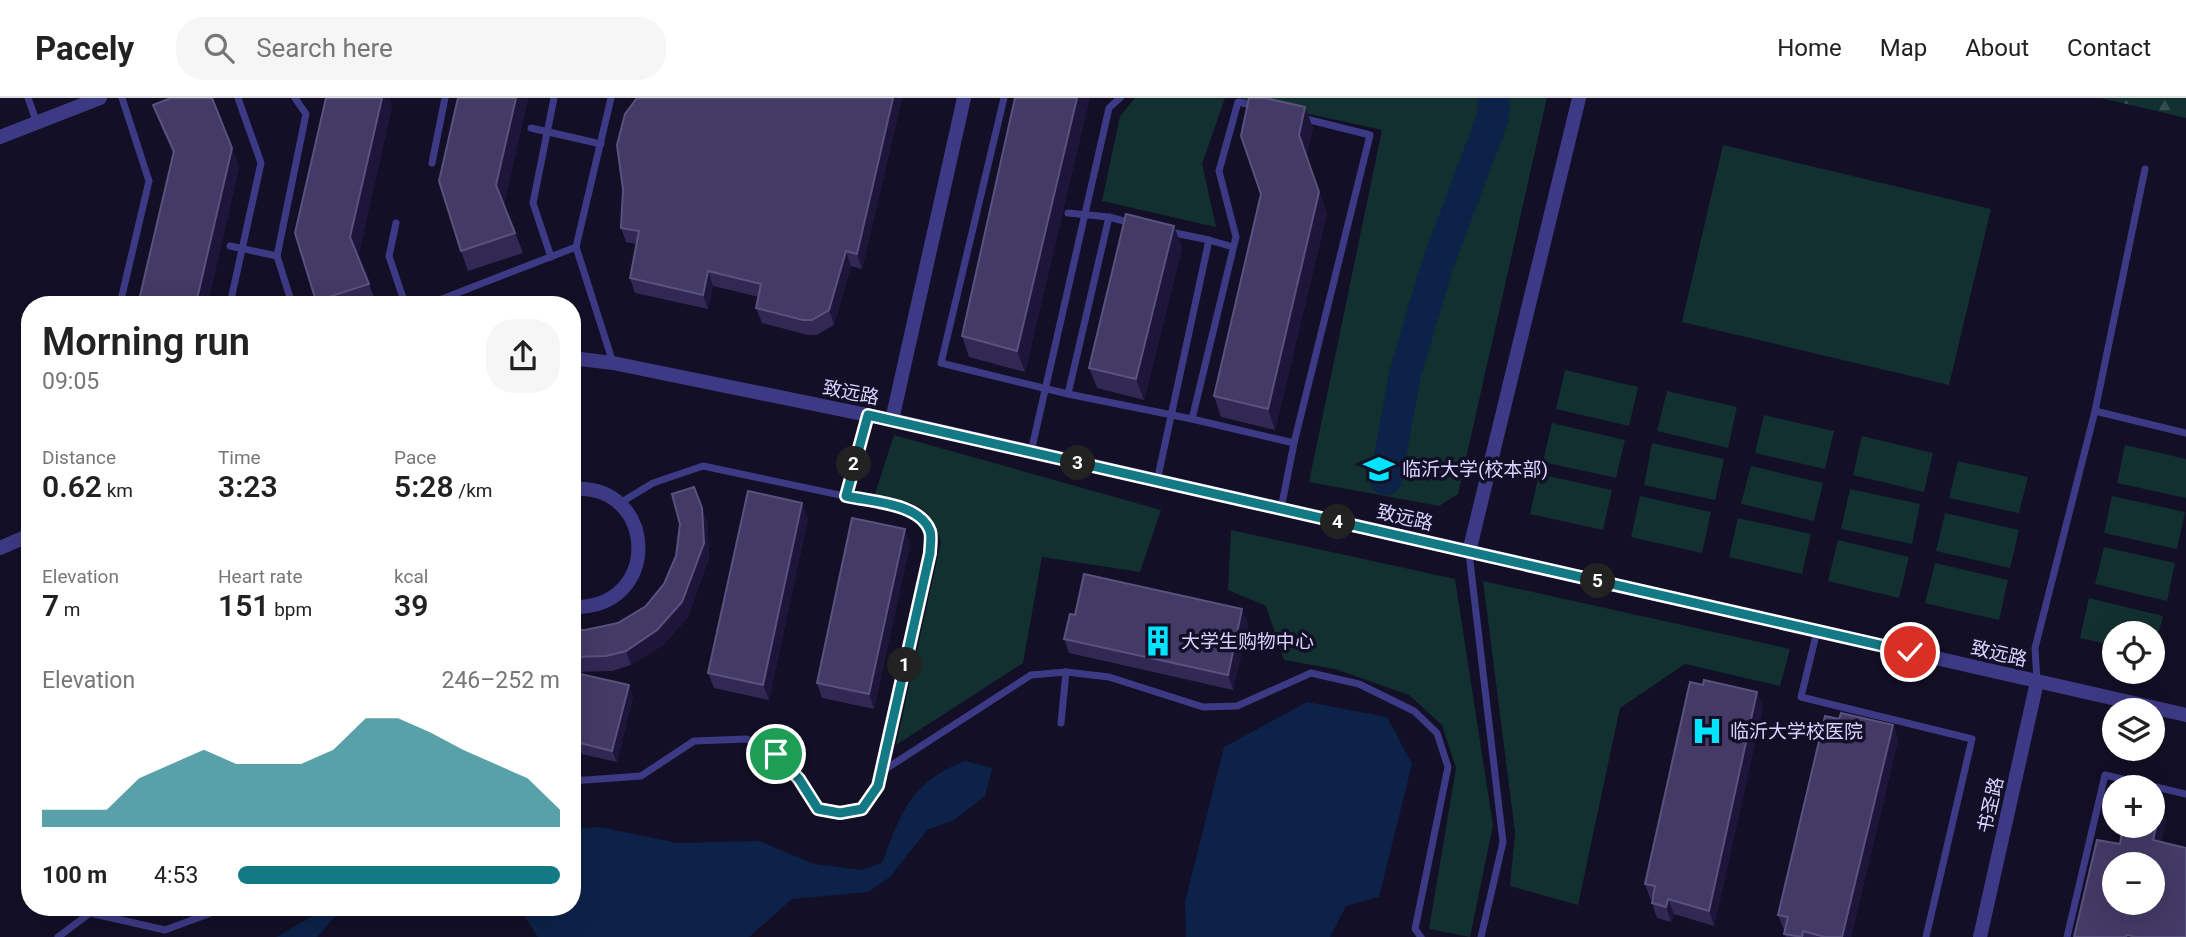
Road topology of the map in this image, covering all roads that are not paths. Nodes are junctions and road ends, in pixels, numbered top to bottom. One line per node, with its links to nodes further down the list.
1 (28, 98): 15 (lane)
2 (100, 98): 15 (street)
3 (122, 98): 35 (lane)
4 (238, 98): 32 (lane)
5 (295, 98): 33 (lane)
6 (445, 98): 20 (lane)
7 (554, 98): 17 (lane)
8 (611, 98): 19 (lane)
9 (964, 98): 48 (street)
10 (1004, 98): 42 (lane)
11 (1119, 98): 23 (lane)
12 (1579, 98): 59 (street)
13 (1264, 108): 31 (lane)
14 (1291, 115): 50 (lane)
15 (37, 123): 18 (street)
16 (531, 128): 17 (lane)
17 (547, 132): 19 (lane); 34 (lane)
18 (0, 137)
19 (601, 144): 30 (lane)
20 (432, 163)
21 (2145, 169): 44 (lane)
22 (1068, 213): 23 (lane)
23 (1084, 214): 24 (lane); 42 (lane)
24 (1109, 218): 26 (lane); 43 (lane)
25 (396, 223): 38 (lane)
26 (1147, 226)
27 (1159, 229): 28 (lane)
28 (1209, 240): 31 (lane); 46 (lane)
29 (230, 246): 32 (lane)
30 (576, 247): 34 (lane); 41 (lane)
31 (1233, 247): 47 (lane)
32 (243, 248): 33 (lane); 36 (lane)
33 (277, 256): 37 (lane)
34 (551, 257): 39 (lane)
35 (122, 296)
36 (232, 296)
37 (290, 296)
38 (402, 296)
39 (450, 296)
40 (581, 359): 41 (street, 致远路)
41 (613, 363): 45 (street, 致远路)
42 (1045, 388): 43 (lane); 51 (lane)
43 (1068, 394): 46 (lane)
44 (2095, 411): 49 (lane); 63 (lane)
45 (868, 415): 48 (street, 致远路); 54 (lane)
46 (1171, 416): 47 (lane); 52 (lane)
47 (1192, 419): 50 (lane)
48 (892, 420): 51 (street, 致远路)
49 (2186, 433)
50 (1294, 443): 56 (lane)
51 (1031, 452): 52 (street, 致远路)
52 (1157, 481): 56 (street, 致远路)
53 (581, 488): 55 (street)
54 (846, 496): 55 (lane); 66 (lane)
55 (620, 503): 60 (street)
56 (1281, 509): 59 (street, 致远路)
57 (21, 540): 58 (street)
58 (0, 548)
59 (1469, 552): 61 (street, 致远路); 74 (lane)
60 (581, 606)
61 (1817, 631): 63 (street, 致远路); 75 (lane)
62 (1066, 673): 65 (lane); 66 (lane); 73 (lane)
63 (2037, 681): 64 (street, 致远路); 76 (street, 书圣路)
64 (2186, 715)
65 (1061, 723)
66 (881, 772): 67 (lane)
67 (581, 780)
68 (2186, 794): 77 (lane)
69 (86, 916): 72 (lane)
70 (103, 916): 71 (lane)
71 (203, 916)
72 (58, 937)
73 (1421, 937)
74 (1481, 937)
75 (1926, 937)
76 (1980, 937)
77 (2067, 937)

